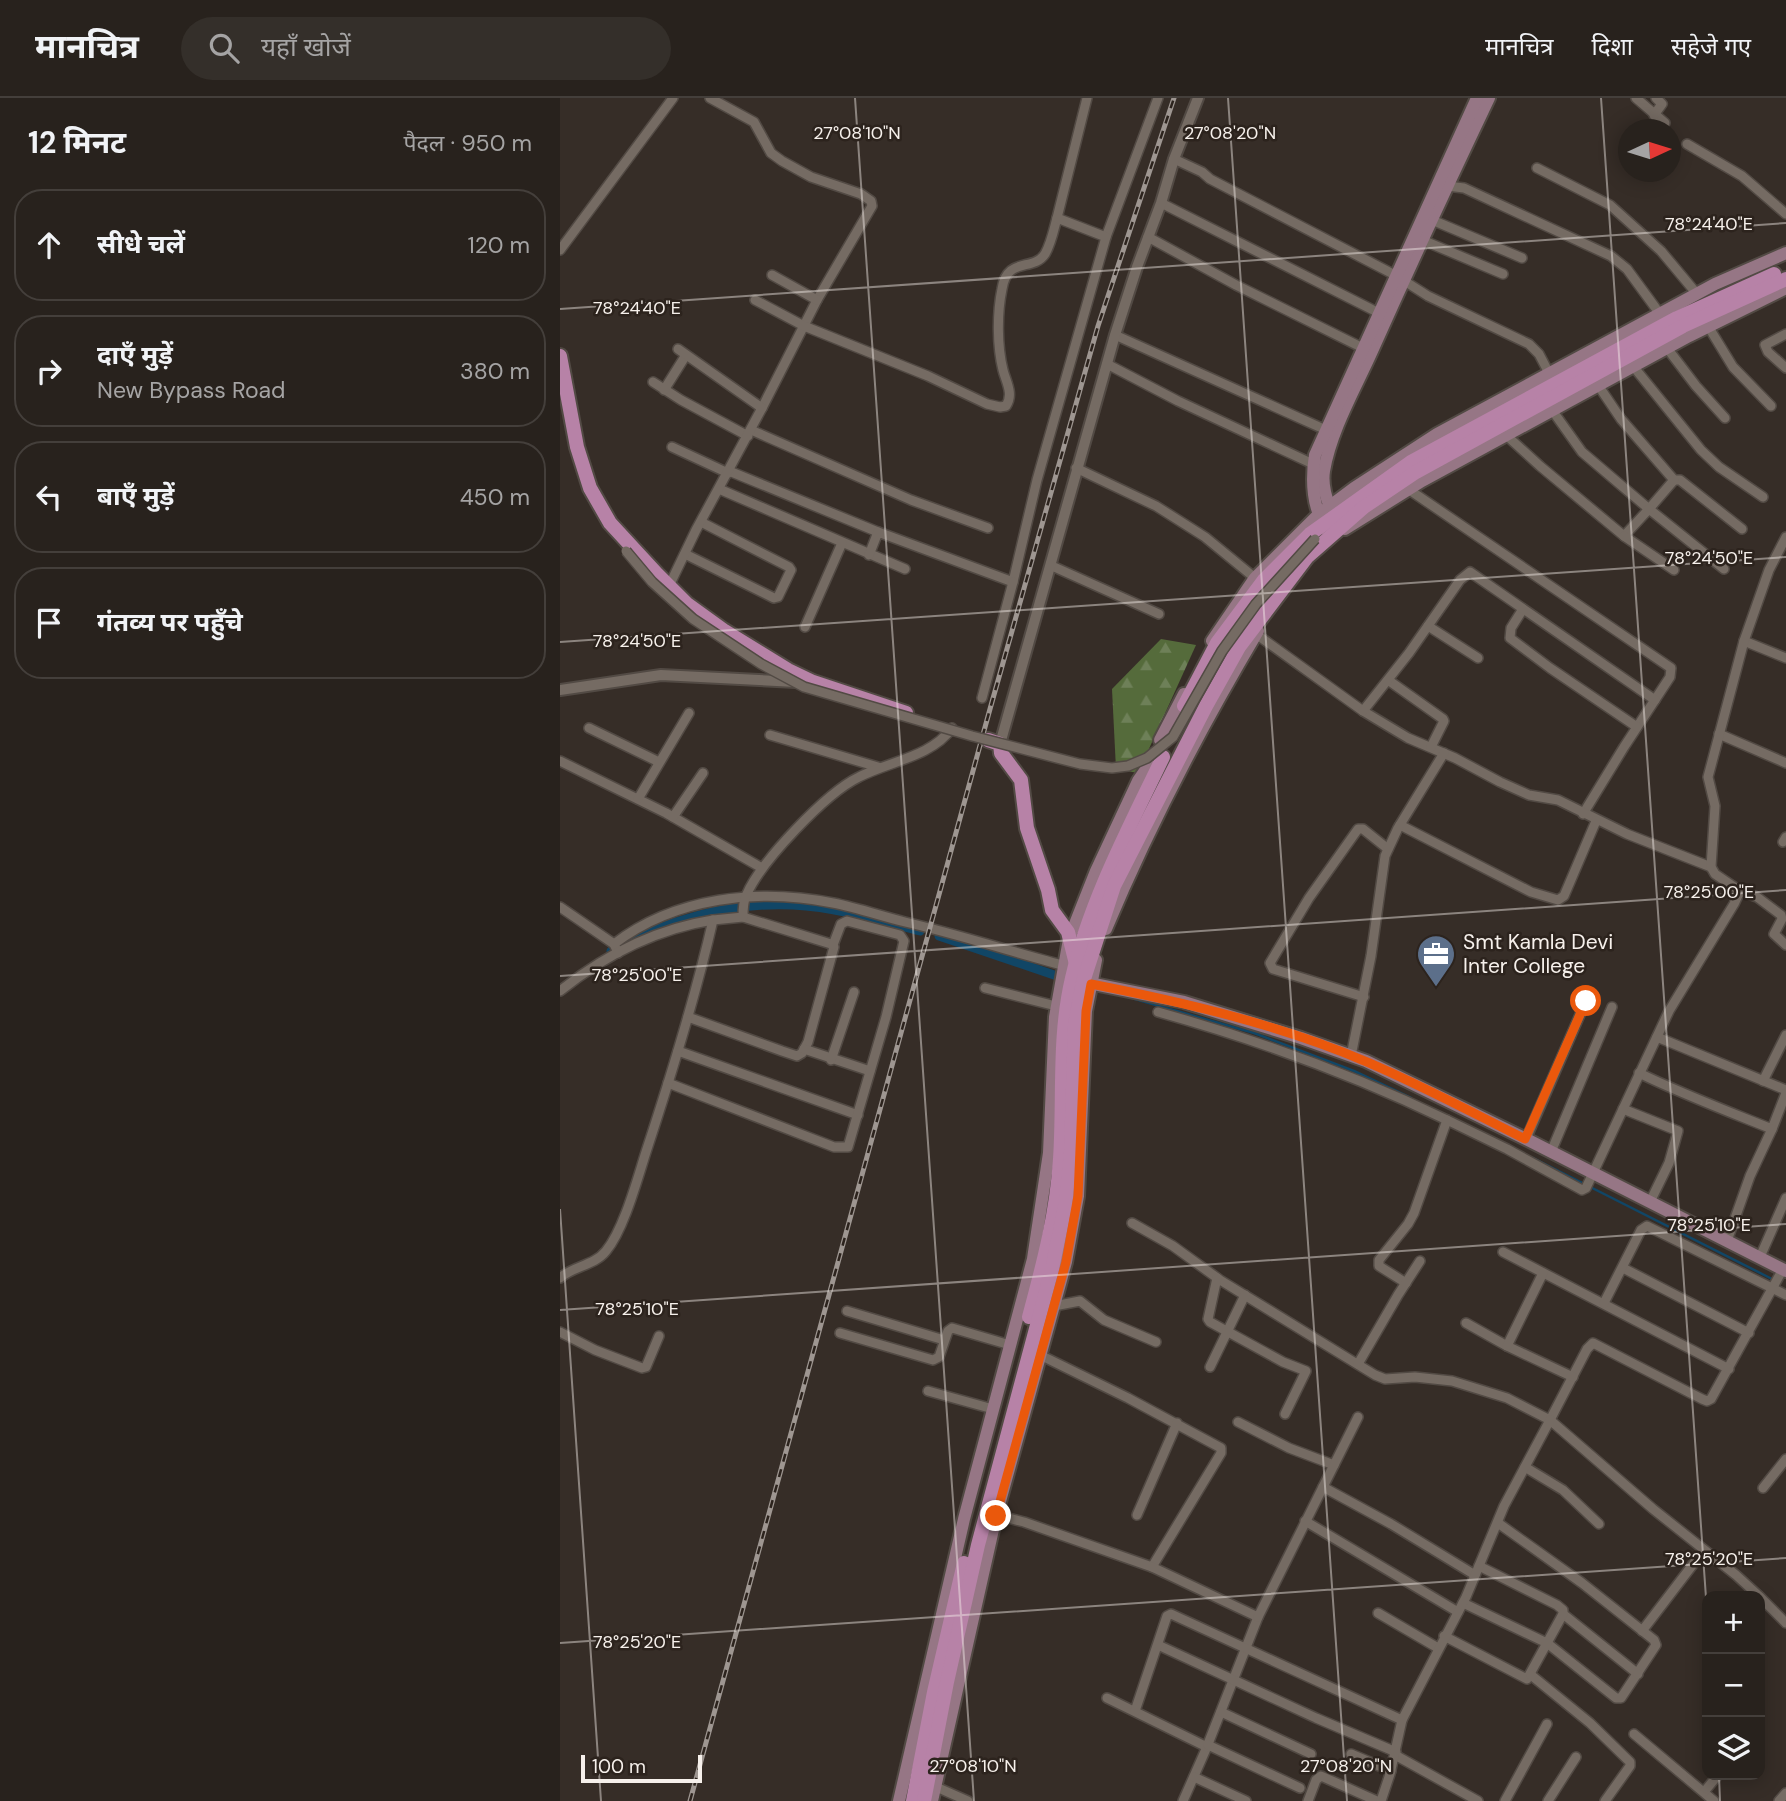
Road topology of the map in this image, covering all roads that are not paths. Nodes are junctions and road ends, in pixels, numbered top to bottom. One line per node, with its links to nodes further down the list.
1 (673, 98): 23 (street)
2 (710, 98): 34 (street)
3 (1087, 98): 18 (street)
4 (1158, 98): 20 (street)
5 (1198, 98): 13 (street)
6 (1477, 98): 29 (main road)
7 (1489, 98): 15 (main road)
8 (1636, 98): 10 (street)
9 (1656, 98): 10 (street)
10 (1654, 115): 11 (street)
11 (1660, 119)
12 (1687, 144): 17 (street)
13 (1174, 159): 16 (street); 29 (street)
14 (1537, 168): 32 (street)
15 (1447, 186): 19 (main road); 36 (street)
16 (1161, 203): 21 (street); 35 (street)
17 (1786, 214)
18 (1057, 218): 20 (street); 37 (street)
19 (1432, 220): 22 (main road); 25 (street)
20 (1106, 237): 86 (street)
21 (1148, 237): 40 (street); 41 (street)
22 (1422, 240): 27 (street); 29 (main road)
23 (560, 250)
24 (1786, 253): 32 (main road)
25 (1522, 258)
26 (1786, 269): 69 (main road)
27 (1503, 274)
28 (772, 275): 34 (street)
29 (1399, 279): 35 (main road); 47 (street); 58 (main road)
30 (1786, 279): 69 (main road)
31 (1786, 288): 38 (main road)
32 (1697, 294): 36 (main road)
33 (755, 300): 37 (street)
34 (817, 300): 37 (street)
35 (1379, 313): 41 (main road)
36 (1660, 314): 47 (main road)
37 (804, 326): 52 (street)
38 (1708, 326): 42 (main road); 51 (street)
39 (1786, 334): 46 (street)
40 (1115, 335): 44 (street); 55 (street)
41 (1363, 348): 55 (main road)
42 (1667, 348): 45 (main road); 54 (street)
43 (561, 364): 72 (main road)
44 (1107, 364): 60 (street); 61 (street)
45 (1633, 366): 49 (main road); 66 (street)
46 (1786, 368)
47 (1550, 374): 69 (main road)
48 (653, 382): 50 (street)
49 (1598, 385): 53 (main road); 63 (street)
50 (664, 390): 52 (street); 56 (street)
51 (1771, 406)
52 (762, 408): 56 (street)
53 (1552, 410): 57 (main road); 67 (street)
54 (1725, 418)
55 (1326, 430): 58 (main road)
56 (749, 433): 62 (street); 70 (street)
57 (1506, 435): 65 (main road); 74 (street)
58 (1326, 444): 60 (main road); 69 (main road)
59 (672, 447): 62 (street)
60 (1313, 464): 69 (main road)
61 (1076, 468): 80 (street); 85 (street)
62 (729, 472): 64 (street); 73 (street)
63 (1674, 480): 67 (street); 71 (street)
64 (719, 489): 68 (street); 76 (street)
65 (1408, 489): 69 (main road); 100 (street)
66 (1763, 497)
67 (1649, 509): 74 (street); 82 (street)
68 (701, 522): 78 (street); 78 (street)
69 (1330, 522): 72 (street, bridge); 84 (main road); 85 (main road); 101 (main road)
70 (988, 528)
71 (1742, 529)
72 (617, 532): 87 (main road)
73 (878, 532): 79 (street); 86 (street)
74 (1624, 536): 83 (street)
75 (1786, 537): 77 (street)
76 (842, 543): 79 (street); 91 (street)
77 (1782, 552): 93 (street)
78 (685, 554): 87 (street)
79 (869, 555): 81 (street)
80 (1052, 566): 89 (street); 110 (street)
81 (905, 569)
82 (1724, 569)
83 (1674, 570)
84 (1291, 576): 92 (main road); 137 (main road)
85 (1255, 578): 109 (main road)
86 (1013, 582): 99 (street)
87 (669, 586): 97 (main road)
88 (1523, 609): 90 (street); 100 (street); 105 (street)
89 (1159, 614)
90 (1428, 625): 94 (street); 96 (street)
91 (805, 627)
92 (1256, 634): 102 (street); 137 (main road)
93 (1744, 641): 95 (street); 107 (street)
94 (1478, 658)
95 (1786, 658)
96 (1388, 680): 102 (street); 111 (street)
97 (813, 682): 98 (street); 104 (main road)
98 (560, 690)
99 (982, 698)
100 (1655, 700): 105 (street)
101 (1184, 706)
102 (1363, 711): 111 (street)
103 (689, 713): 115 (street)
104 (952, 727): 110 (main road); 118 (street)
105 (1637, 727): 121 (street)
106 (589, 728): 115 (street)
107 (1719, 734): 116 (street); 126 (street)
108 (770, 735): 118 (street)
109 (1160, 740)
110 (1000, 744): 133 (main road)
111 (1431, 747): 112 (street)
112 (1444, 753): 121 (street); 124 (street)
113 (1163, 757): 137 (main road)
114 (560, 761): 120 (street)
115 (659, 762): 120 (street)
116 (1786, 763)
117 (1149, 765): 133 (main road)
118 (878, 767): 127 (street)
119 (703, 773): 122 (street)
120 (638, 799): 122 (street)
121 (1583, 814): 123 (street)
122 (673, 817): 127 (street)
123 (1597, 821): 124 (street); 126 (street)
124 (1400, 825): 125 (street)
125 (1388, 849): 141 (street); 141 (street)
126 (1711, 867): 128 (street)
127 (762, 868): 129 (street)
128 (1740, 891): 135 (street); 149 (street)
129 (745, 898): 131 (street); 136 (street); 137 (street)
130 (560, 908): 136 (street)
131 (743, 915): 132 (street); 134 (street)
132 (713, 920): 136 (street); 146 (street)
133 (1069, 939): 137 (main road)
134 (833, 945): 150 (street); 154 (street)
135 (1786, 945)
136 (616, 948): 139 (street)
137 (1075, 974): 143 (main road); 147 (main road); 182 (main road); 255 (main road); 256 (main road)
138 (985, 988): 143 (street)
139 (560, 991)
140 (854, 992): 153 (street)
141 (1364, 997): 152 (street)
142 (1586, 1001): 163 (street)
143 (1056, 1006): 192 (main road)
144 (1612, 1007): 164 (street)
145 (1158, 1012): 147 (street)
146 (688, 1017): 150 (street); 151 (street)
147 (1217, 1022): 152 (main road); 161 (street)
148 (1786, 1035): 156 (street)
149 (1657, 1037): 155 (street); 156 (street)
150 (804, 1049): 153 (street)
151 (678, 1051): 157 (street); 160 (street)
152 (1351, 1056): 163 (main road)
153 (831, 1060): 154 (street)
154 (870, 1071): 160 (street)
155 (1639, 1073): 159 (street); 162 (street)
156 (1763, 1081): 158 (street)
157 (668, 1083): 160 (street); 175 (street)
158 (1786, 1091): 162 (street)
159 (1623, 1109): 165 (street); 167 (street)
160 (858, 1115)
161 (1447, 1120): 165 (street); 178 (street)
162 (1772, 1129): 169 (street)
163 (1525, 1139): 164 (main road)
164 (1551, 1152): 165 (main road)
165 (1590, 1182): 167 (main road)
166 (1786, 1198): 171 (street)
167 (1650, 1202): 169 (main road)
168 (1132, 1223): 176 (street)
169 (1727, 1241): 171 (main road)
170 (1503, 1252): 174 (street)
171 (1760, 1257): 177 (main road)
172 (1420, 1261): 178 (street)
173 (1623, 1268): 177 (street); 181 (street); 188 (street)
174 (1543, 1273): 181 (street); 193 (street)
175 (560, 1278)
176 (1217, 1278): 179 (street); 187 (street)
177 (1779, 1278): 180 (street); 188 (street)
178 (1406, 1283): 195 (street)
179 (1245, 1295): 187 (street); 195 (street)
180 (1786, 1295)
181 (1604, 1303): 197 (street)
182 (1054, 1306): 191 (street); 194 (main road)
183 (847, 1311): 190 (street)
184 (1465, 1323): 193 (street)
185 (560, 1332): 189 (street)
186 (840, 1332): 190 (street)
187 (1227, 1332): 196 (street); 201 (street)
188 (1749, 1333): 197 (street)
189 (659, 1336)
190 (944, 1340): 192 (street)
191 (1156, 1342)
192 (1010, 1345): 200 (main road)
193 (1507, 1346): 198 (street)
194 (1040, 1355): 205 (street); 211 (main road)
195 (1358, 1364): 203 (street)
196 (1210, 1367)
197 (1729, 1370): 198 (street)
198 (1573, 1377): 203 (street)
199 (928, 1391): 200 (street)
200 (993, 1409): 254 (main road)
201 (1285, 1414)
202 (1358, 1417): 207 (street)
203 (1550, 1420): 208 (street); 216 (street)
204 (1238, 1422): 207 (street)
205 (1177, 1423): 212 (street); 217 (street)
206 (1786, 1459): 210 (street)
207 (1334, 1465): 209 (street)
208 (1525, 1467): 214 (street); 215 (street)
209 (1322, 1487): 213 (street); 218 (street)
210 (1763, 1488)
211 (996, 1515): 217 (street); 249 (main road)
212 (1137, 1515)
213 (1305, 1521): 221 (street); 224 (street)
214 (1498, 1523): 218 (street); 226 (street)
215 (1599, 1524)
216 (1704, 1550): 219 (street); 226 (street)
217 (1152, 1567): 224 (street)
218 (1477, 1571): 221 (street); 223 (street)
219 (1753, 1591)
220 (1765, 1603): 225 (street)
221 (1460, 1607): 227 (street); 228 (street)
222 (1378, 1613): 230 (street)
223 (1563, 1614): 228 (street); 232 (street)
224 (1258, 1617): 231 (street)
225 (1786, 1623)
226 (1642, 1630): 232 (street)
227 (1444, 1636): 230 (street); 233 (street)
228 (1547, 1643): 232 (street); 233 (street)
229 (1158, 1645): 231 (street); 234 (street); 236 (street)
230 (1438, 1647): 238 (street)
231 (1246, 1649): 234 (street); 238 (street)
232 (1638, 1674)
233 (1531, 1675): 265 (street)
234 (1233, 1680): 237 (street); 244 (street)
235 (1107, 1698): 236 (street)
236 (1135, 1711): 241 (street)
237 (1221, 1712): 241 (street); 242 (street)
238 (1402, 1720): 244 (street)
239 (1547, 1724): 263 (street)
240 (1634, 1734): 251 (street)
241 (1208, 1746): 247 (street); 250 (street)
242 (1311, 1754)
243 (1351, 1754): 246 (street)
244 (1395, 1754): 246 (street); 262 (street)
245 (1576, 1757): 264 (street)
246 (1391, 1772): 253 (street)
247 (1194, 1777): 259 (street); 260 (street)
248 (1714, 1780): 251 (street)
249 (934, 1786): 257 (main road); 258 (street)
250 (1300, 1788)
251 (1704, 1792): 266 (street)
252 (1786, 1793): 267 (street)
253 (1383, 1800): 261 (street)
254 (900, 1801)
255 (913, 1801)
256 (924, 1801)
257 (932, 1801)
258 (968, 1801)
259 (1183, 1801)
260 (1245, 1801)
261 (1308, 1801)
262 (1478, 1801)
263 (1505, 1801)
264 (1548, 1801)
265 (1605, 1801)
266 (1714, 1801)
267 (1779, 1801)

